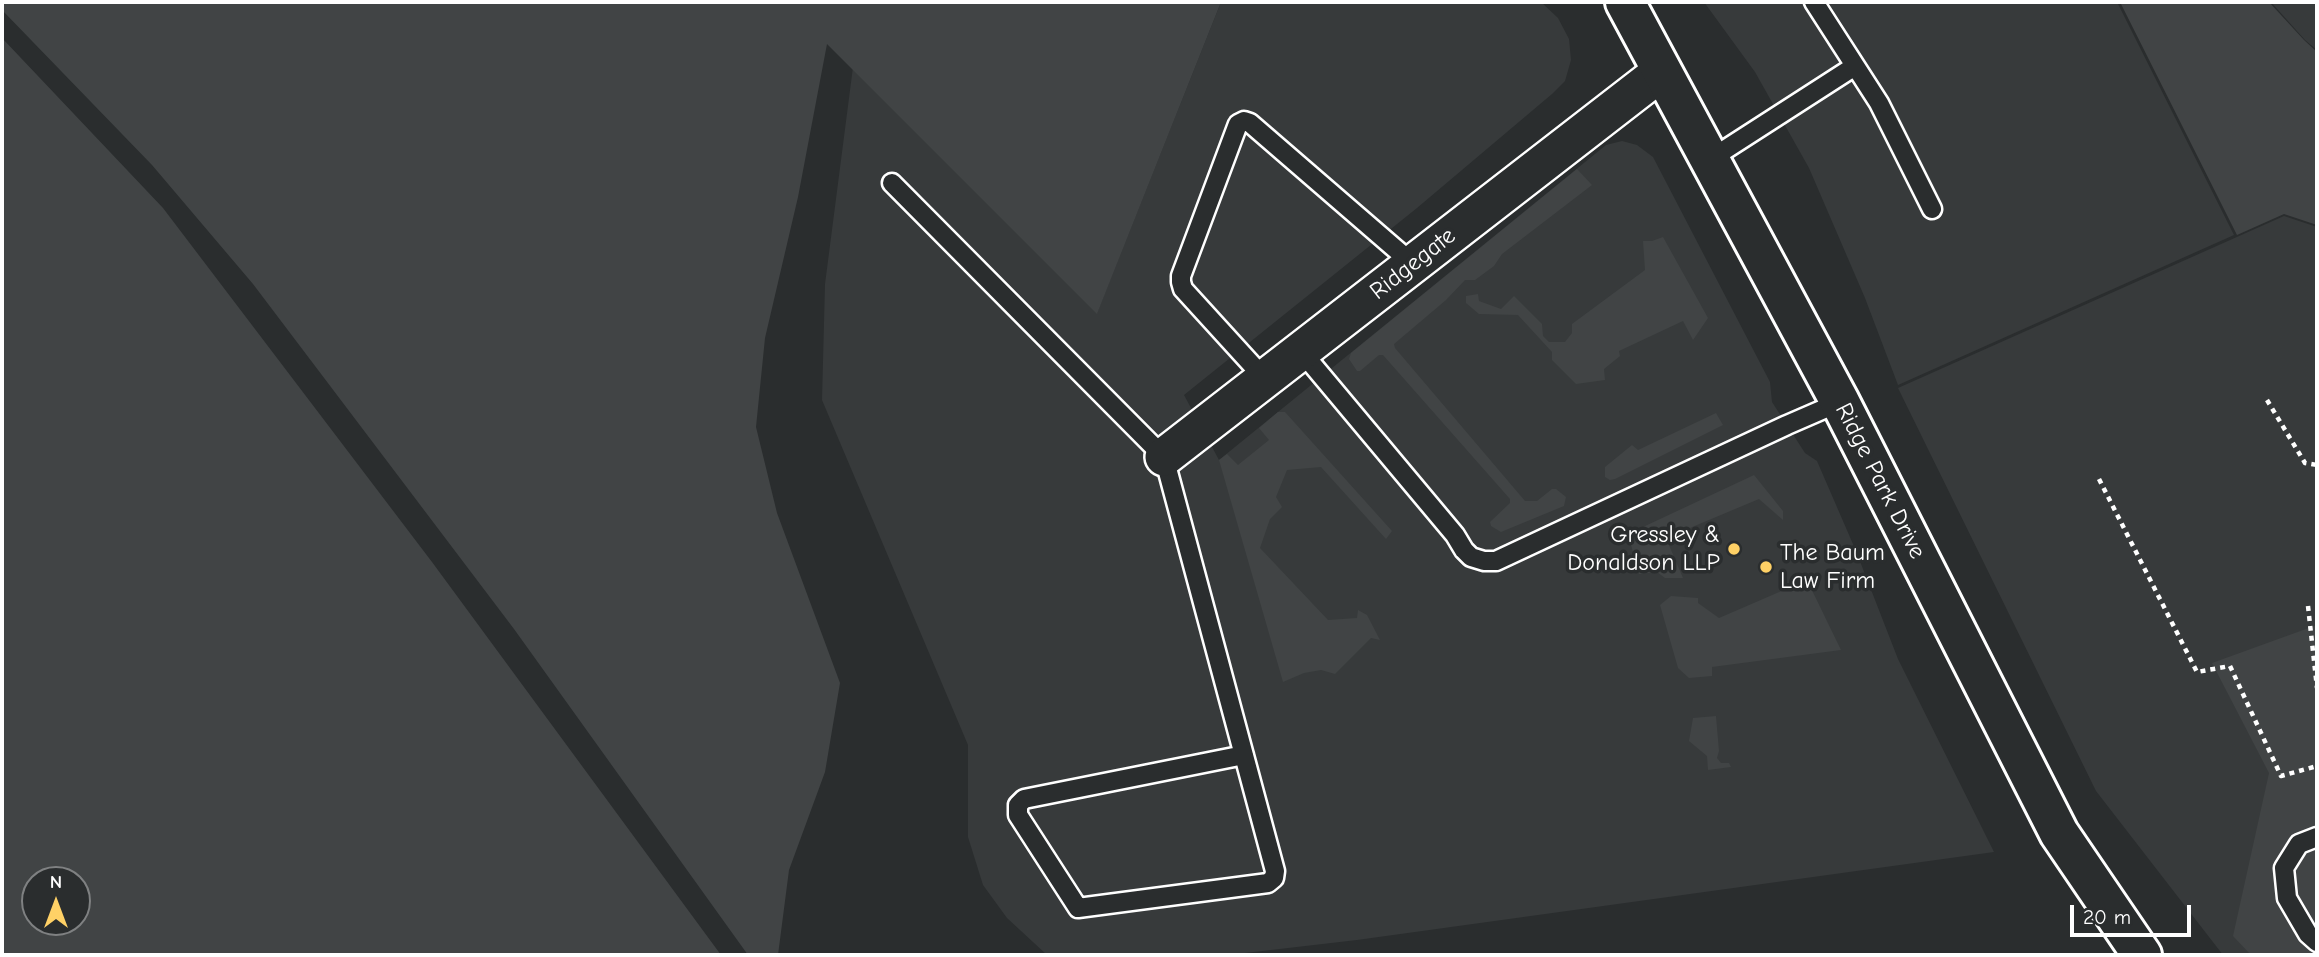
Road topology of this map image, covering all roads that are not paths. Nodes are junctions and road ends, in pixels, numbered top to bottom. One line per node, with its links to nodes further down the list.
1 (1625, 2): 4 (street, Ridge Park Drive)
2 (1814, 2): 3 (lane)
3 (1855, 66): 5 (lane); 7 (lane)
4 (1661, 72): 5 (street, Ridge Park Drive); 8 (street, Ridgegate)
5 (1709, 160): 11 (street, Ridge Park Drive)
6 (892, 183): 12 (lane)
7 (1932, 209)
8 (1413, 264): 9 (street, Ridgegate); 10 (lane)
9 (1301, 351): 10 (street, Ridgegate); 11 (lane)
10 (1265, 379): 12 (street, Ridgegate)
11 (1840, 402): 16 (street, Ridge Park Drive)
12 (1164, 457): 13 (lane)
13 (1244, 755): 13 (lane)
14 (2317, 837): 15 (lane)
15 (2317, 943)
16 (2142, 955)

